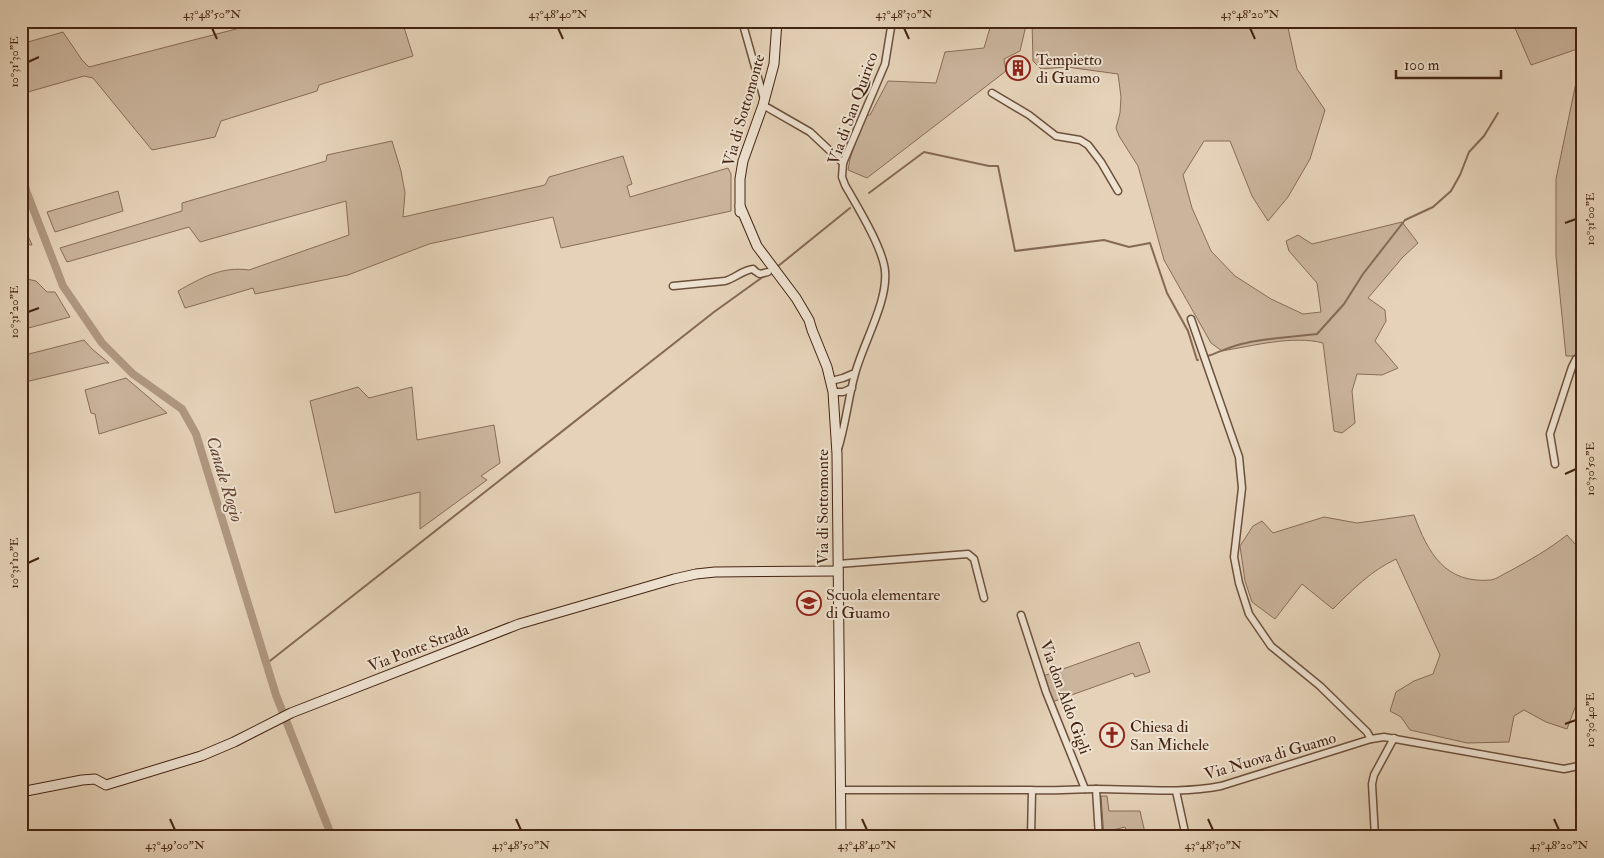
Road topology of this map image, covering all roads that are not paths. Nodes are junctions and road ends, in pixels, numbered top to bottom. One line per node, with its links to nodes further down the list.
1 (742, 21): 5 (street)
2 (777, 21): 5 (main road, Via di Sottomonte)
3 (892, 21): 6 (street, Via di San Quirico)
4 (992, 93): 7 (street)
5 (764, 102): 6 (street); 8 (main road, Via di Sottomonte)
6 (843, 163): 14 (street, Via di San Quirico)
7 (1118, 191)
8 (740, 206): 9 (main road, Via di Sottomonte); 12 (main road, Via di Sottomonte)
9 (768, 272): 10 (street); 12 (main road, Via di Sottomonte)
10 (673, 286)
11 (1191, 319): 24 (street)
12 (812, 330): 15 (main road, Via di Sottomonte)
13 (1583, 355): 19 (street)
14 (855, 373): 15 (street); 16 (street, Via di San Quirico)
15 (830, 381): 17 (main road, Via di Sottomonte)
16 (852, 388): 17 (street); 18 (street, Via di San Quirico)
17 (833, 392): 18 (main road, Via di Sottomonte)
18 (837, 452): 20 (main road, Via di Sottomonte)
19 (1555, 464)
20 (838, 567): 21 (street); 28 (main road, Via di Sottomonte); 31 (main road, Via Ponte Strada)
21 (984, 598)
22 (1022, 614): 26 (street, Via don Aldo Gigli)
23 (1394, 738): 24 (street, Via Nuova di Guamo); 25 (street, Via Nuova di Guamo); 36 (street)
24 (1371, 739): 30 (street, Via Nuova di Guamo)
25 (1583, 765)
26 (1085, 789): 27 (street, Via Nuova di Guamo); 29 (street, Via Nuova di Guamo)
27 (1096, 789): 30 (street, Via Nuova di Guamo); 34 (street)
28 (841, 790): 29 (street, Via Nuova di Guamo); 32 (main road, Via di Sottomonte)
29 (1032, 790): 33 (street)
30 (1176, 791): 35 (street)
31 (21, 792)
32 (841, 837)
33 (1031, 837)
34 (1099, 837)
35 (1186, 837)
36 (1375, 837)

